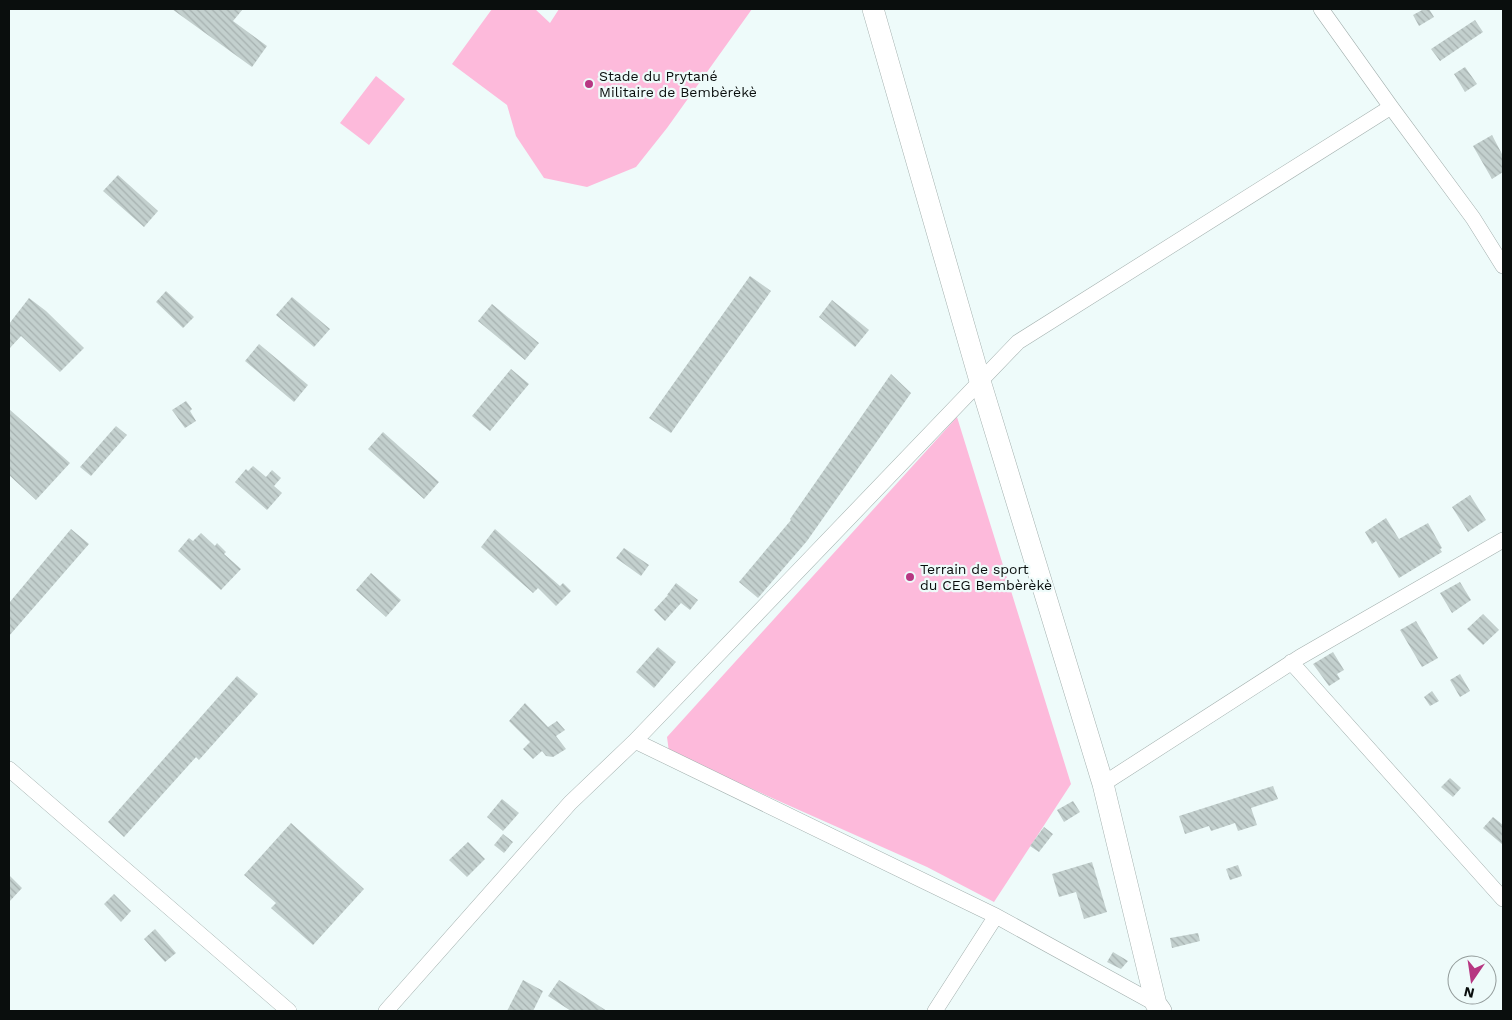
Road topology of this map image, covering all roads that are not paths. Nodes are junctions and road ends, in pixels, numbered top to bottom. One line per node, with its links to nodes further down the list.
1 (873, 9): 5 (main road)
2 (1321, 9): 3 (street)
3 (1391, 107): 4 (street); 5 (street)
4 (1503, 266)
5 (980, 381): 8 (street); 10 (main road)
6 (1503, 540): 7 (street)
7 (1291, 662): 10 (street); 11 (street)
8 (635, 742): 12 (street); 15 (street)
9 (9, 769): 14 (street)
10 (1103, 784): 13 (main road)
11 (1503, 899)
12 (996, 916): 13 (street); 16 (street)
13 (1159, 1008)
14 (289, 1011)
15 (386, 1011)
16 (935, 1011)

